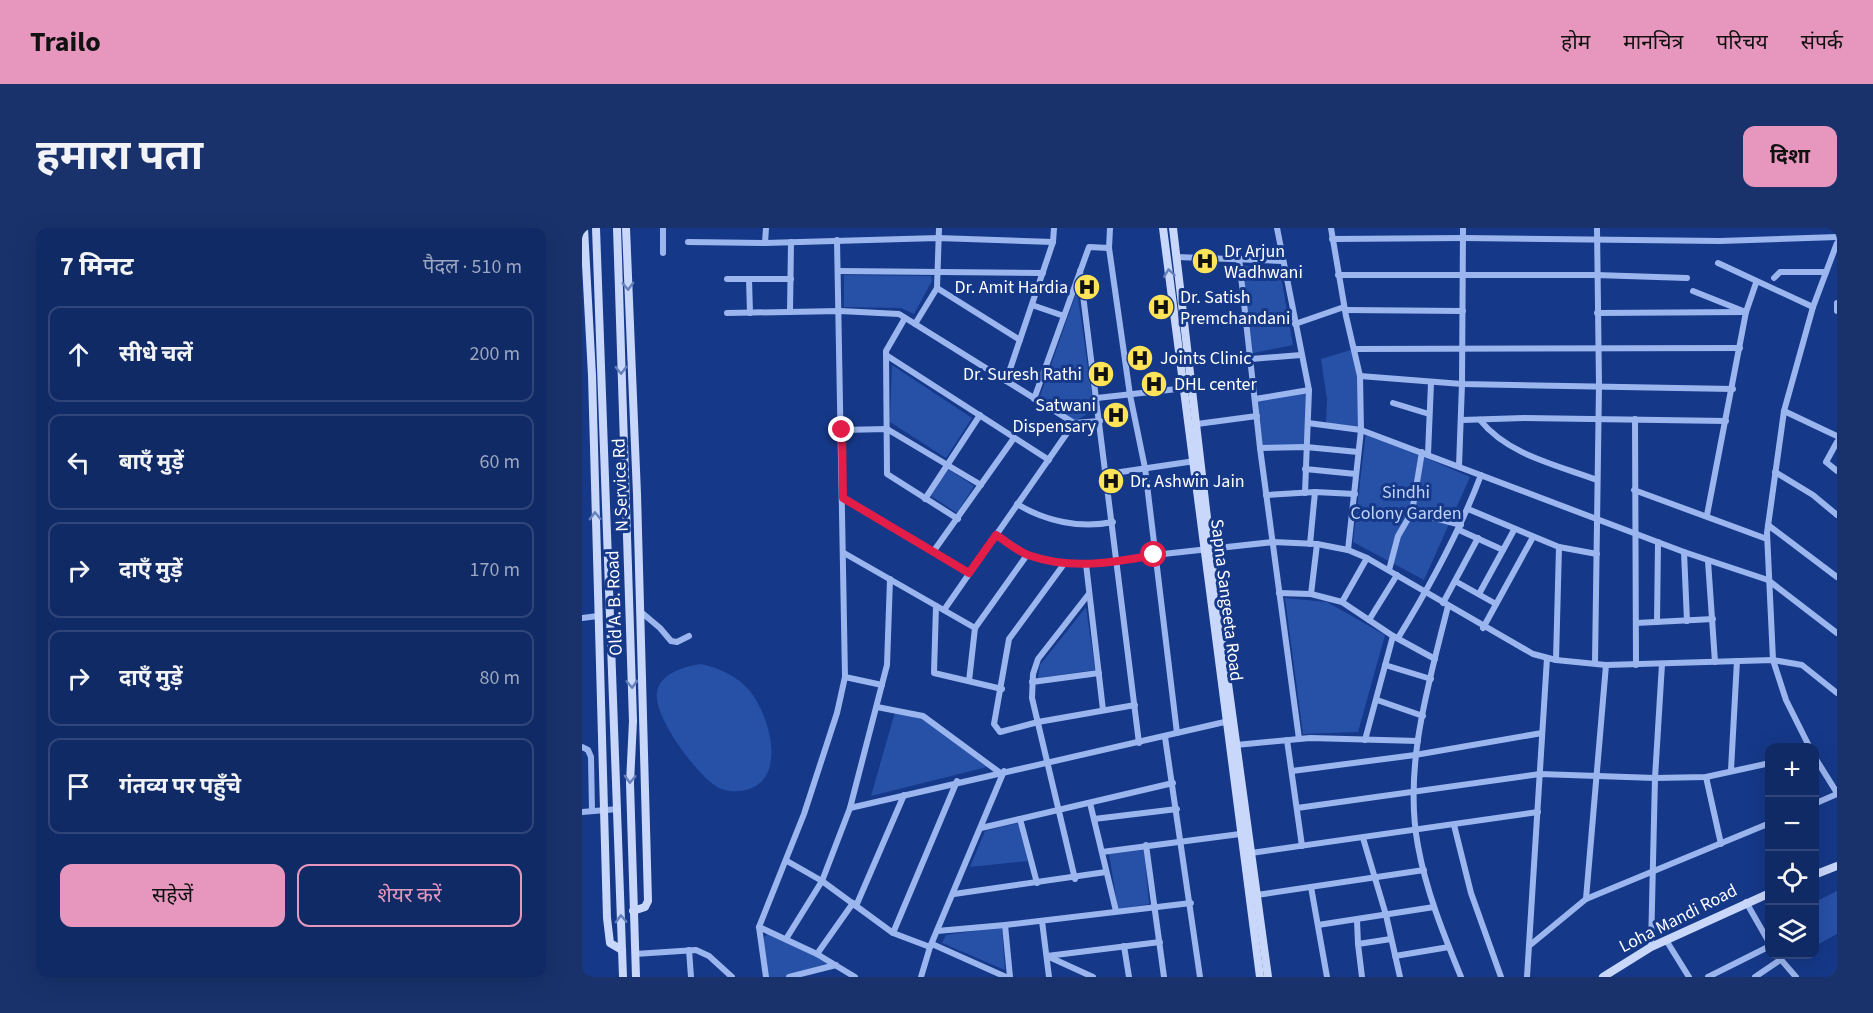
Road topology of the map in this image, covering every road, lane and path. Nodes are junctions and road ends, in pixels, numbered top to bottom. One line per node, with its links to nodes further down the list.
1 (584, 228): 112 (main road)
2 (596, 228): 113 (main road, Old A. B. Road)
3 (617, 228): 118 (main road, Old A. B. Road, one-way to 118)
4 (626, 228): 108 (main road, N Service Rd, one-way to 108)
5 (663, 228): 29 (street)
6 (766, 228): 25 (street)
7 (939, 228): 17 (street)
8 (1054, 228): 24 (street)
9 (1110, 228): 27 (street)
10 (1163, 228): 79 (main road, Sapna Sangeeta Road, one-way to 10)
11 (1173, 228): 30 (main road, Sapna Sangeeta Road)
12 (1277, 228): 32 (street)
13 (1331, 228): 20 (street)
14 (1463, 228): 18 (street)
15 (1598, 228): 21 (street)
16 (1837, 237): 21 (street)
17 (938, 238): 19 (street); 24 (street); 36 (street)
18 (1463, 238): 20 (street); 21 (street); 40 (street)
19 (837, 240): 23 (street); 34 (street)
20 (1332, 240): 39 (street)
21 (1597, 241): 41 (street)
22 (688, 242): 25 (street)
23 (791, 242): 25 (street); 46 (street)
24 (1053, 242): 37 (street)
25 (765, 243)
26 (1837, 243): 28 (street)
27 (1109, 248): 35 (street); 82 (street)
28 (1836, 252): 38 (street)
29 (663, 253)
30 (1176, 257): 31 (street); 79 (main road, Sapna Sangeeta Road)
31 (1239, 258): 32 (street); 73 (street)
32 (1282, 261): 65 (street)
33 (1718, 263): 47 (street)
34 (838, 271): 36 (street); 55 (street)
35 (1080, 271): 62 (street); 83 (street)
36 (937, 272): 37 (street); 48 (street)
37 (1042, 273): 51 (street)
38 (1826, 273): 43 (street); 52 (street)
39 (1338, 275): 40 (street); 53 (street)
40 (1462, 275): 41 (street); 56 (street)
41 (1596, 275): 42 (street); 61 (street)
42 (1687, 278)
43 (1774, 278)
44 (727, 279): 45 (street)
45 (749, 279): 46 (street); 60 (street)
46 (791, 279): 57 (street)
47 (1756, 282): 52 (street); 58 (street)
48 (938, 288): 64 (street); 66 (street)
49 (1693, 291): 58 (street)
50 (1837, 303): 54 (street)
51 (1032, 305): 62 (street); 66 (street)
52 (1813, 307): 87 (street)
53 (1345, 309): 56 (street); 65 (street); 69 (street)
54 (1837, 310)
55 (840, 311): 57 (street); 63 (street); 101 (street)
56 (1463, 311): 67 (street)
57 (790, 312): 60 (street)
58 (1746, 312): 61 (street); 68 (street)
59 (727, 313): 60 (street)
60 (750, 313)
61 (1597, 313): 70 (street)
62 (1064, 316): 84 (street)
63 (906, 318): 64 (street); 71 (street)
64 (915, 324): 75 (street)
65 (1295, 324): 72 (street)
66 (1020, 340): 75 (street)
67 (1462, 348): 69 (street); 70 (street); 77 (street)
68 (1740, 348): 70 (street); 80 (street)
69 (1354, 349): 74 (street)
70 (1598, 349): 78 (street)
71 (886, 355): 89 (street); 100 (street)
72 (1301, 355): 73 (street); 81 (street)
73 (1251, 359): 85 (street)
74 (1360, 376): 76 (street); 102 (street)
75 (1006, 381): 84 (street)
76 (1431, 382): 77 (street); 88 (street)
77 (1462, 384): 78 (street); 92 (street)
78 (1599, 385): 80 (street); 94 (street)
79 (1189, 388): 82 (street); 99 (main road, Sapna Sangeeta Road); 114 (main road, Sapna Sangeeta Road)
80 (1733, 389): 96 (street)
81 (1309, 390): 85 (street); 98 (street)
82 (1130, 395): 83 (street); 117 (street)
83 (1097, 398): 95 (street)
84 (1034, 399): 97 (street)
85 (1255, 399): 90 (street)
86 (1393, 403): 88 (street)
87 (1784, 411): 103 (street); 121 (street)
88 (1430, 414): 110 (street)
89 (980, 415): 104 (street); 115 (street)
90 (1257, 416): 99 (street); 107 (street)
91 (1635, 419): 94 (street); 96 (street); 127 (street)
92 (1462, 420): 93 (street); 116 (street)
93 (1480, 420): 94 (street); 125 (street)
94 (1597, 420): 125 (street)
95 (1100, 421): 97 (street); 122 (street)
96 (1726, 421): 137 (street)
97 (1074, 423): 111 (street)
98 (1308, 423): 102 (street); 106 (street)
99 (1197, 424): 154 (main road, Sapna Sangeeta Road)
100 (887, 429): 101 (street); 115 (street); 133 (street)
101 (842, 430): 132 (street)
102 (1361, 430): 109 (street); 110 (street)
103 (1837, 436)
104 (1014, 438): 111 (street); 126 (street)
105 (1837, 442): 120 (street)
106 (1306, 447): 107 (street); 109 (street); 119 (street)
107 (1260, 448): 131 (street)
108 (635, 451): 118 (main road); 185 (main road, N Service Rd)
109 (1358, 452): 123 (street)
110 (1425, 453): 116 (street); 136 (street)
111 (1048, 460): 134 (street)
112 (593, 461): 113 (main road); 186 (main road, one-way to 112)
113 (605, 461): 255 (main road, Old A. B. Road)
114 (1195, 461): 117 (street); 154 (main road, Sapna Sangeeta Road)
115 (947, 465): 126 (street); 133 (street)
116 (1459, 466): 124 (street)
117 (1145, 468): 122 (street); 162 (street)
118 (623, 469): 296 (main road, Old A. B. Road, one-way to 296)
119 (1305, 469): 123 (street); 129 (street)
120 (1837, 471)
121 (1775, 472): 138 (street); 142 (street)
122 (1107, 474): 141 (street)
123 (1356, 474): 130 (street)
124 (1481, 475): 135 (street); 139 (street)
125 (1597, 480): 139 (street)
126 (981, 485): 140 (street)
127 (1634, 490): 137 (street); 145 (street)
128 (1315, 492): 129 (street); 130 (street); 152 (street)
129 (1305, 493): 131 (street)
130 (1355, 494): 155 (street)
131 (1266, 495): 150 (street)
132 (843, 498): 157 (street); 159 (street)
133 (925, 499): 140 (street)
134 (1017, 504): 141 (street); 146 (street)
135 (1468, 509): 143 (street); 144 (street)
136 (1412, 512): 143 (street); 168 (street)
137 (1707, 515): 149 (street)
138 (1837, 515)
139 (1598, 518): 145 (street); 160 (street)
140 (958, 519): 157 (street)
141 (1113, 522): 165 (street)
142 (1768, 525): 149 (street); 171 (street)
143 (1460, 527): 148 (street); 177 (street)
144 (1514, 530): 147 (street); 156 (street)
145 (1636, 532): 151 (street); 192 (street)
146 (996, 535): 161 (street); 169 (street)
147 (1533, 537): 153 (street); 181 (street)
148 (1478, 538): 156 (street); 174 (street)
149 (1767, 539): 173 (street)
150 (1273, 542): 152 (street); 154 (street); 175 (street)
151 (1658, 542): 158 (street); 191 (street)
152 (1314, 544): 155 (street); 176 (street)
153 (1559, 547): 160 (street); 200 (street)
154 (1208, 550): 162 (street); 222 (main road, Sapna Sangeeta Road)
155 (1348, 550): 163 (street)
156 (1503, 550): 178 (street)
157 (933, 552): 169 (street)
158 (1684, 552): 164 (street); 190 (street)
159 (844, 553): 172 (street); 210 (street)
160 (1597, 554): 204 (street)
161 (1027, 555): 166 (street); 193 (street)
162 (1154, 555): 165 (street); 225 (street)
163 (1367, 558): 168 (street); 180 (street)
164 (1708, 561): 173 (street); 188 (street)
165 (1118, 562): 167 (street); 218 (street)
166 (1064, 564): 167 (street); 215 (street)
167 (1086, 564): 179 (street)
168 (1389, 570): 170 (street)
169 (969, 573): 184 (street)
170 (1396, 575): 177 (street); 189 (street)
171 (1837, 577)
172 (890, 579): 183 (street); 214 (street)
173 (1768, 580): 195 (street); 201 (street)
174 (1455, 581): 178 (street); 182 (street)
175 (1279, 594): 176 (street); 227 (street)
176 (1311, 594): 180 (street)
177 (1425, 594): 182 (street); 197 (street)
178 (1479, 594): 181 (street)
179 (1088, 596): 209 (street); 213 (street)
180 (1342, 602): 189 (street)
181 (1496, 604): 194 (street)
182 (1446, 605): 194 (street); 199 (street)
183 (936, 606): 184 (street); 212 (street)
184 (944, 610): 193 (street)
185 (641, 612): 196 (street); 296 (main road, N Service Rd)
186 (598, 616): 187 (street); 257 (main road)
187 (582, 618)
188 (1713, 619): 190 (street); 203 (street)
189 (1369, 620): 197 (street)
190 (1687, 621): 191 (street)
191 (1657, 622): 192 (street)
192 (1636, 623): 206 (street)
193 (975, 628): 212 (street)
194 (1483, 628): 198 (street)
195 (1836, 632)
196 (689, 636)
197 (1395, 637): 199 (street); 208 (street)
198 (1547, 658): 200 (street); 224 (street)
199 (1435, 659): 211 (street)
200 (1556, 660): 204 (street)
201 (1773, 660): 202 (street); 216 (street); 232 (street)
202 (1737, 661): 203 (street); 239 (street)
203 (1715, 662): 207 (street)
204 (1595, 663): 205 (street)
205 (1606, 664): 206 (street); 243 (street)
206 (1636, 664): 207 (street)
207 (1662, 664): 245 (street)
208 (1385, 665): 211 (street); 217 (street)
209 (1099, 673): 213 (street); 220 (street)
210 (845, 677): 214 (street); 276 (street)
211 (1431, 680): 221 (street)
212 (969, 681): 215 (street)
213 (1032, 682): 223 (street)
214 (882, 685): 219 (street)
215 (1002, 689): 223 (street)
216 (1837, 693)
217 (1377, 700): 221 (street); 229 (street)
218 (1135, 705): 220 (street); 231 (street)
219 (877, 707): 241 (street); 253 (street)
220 (1103, 710): 223 (street)
221 (1423, 716): 230 (street)
222 (1230, 721): 225 (street); 233 (main road, Sapna Sangeeta Road); 268 (main road, Sapna Sangeeta Road)
223 (1038, 723): 237 (street)
224 (1542, 733): 235 (street); 242 (street)
225 (1177, 734): 226 (street)
226 (1165, 737): 231 (street); 247 (street)
227 (1299, 739): 228 (street); 229 (street)
228 (1287, 740): 233 (street); 240 (street)
229 (1365, 740): 230 (street)
230 (1418, 741): 235 (street)
231 (1139, 743): 237 (street)
232 (1804, 743)
233 (1236, 745): 275 (main road, Sapna Sangeeta Road)
234 (582, 747): 258 (street)
235 (1415, 754): 240 (street); 248 (street)
236 (1819, 763): 249 (street)
237 (1048, 764): 241 (street); 260 (street)
238 (1765, 764): 239 (street)
239 (1731, 770): 244 (street)
240 (1292, 771): 254 (street)
241 (1001, 772): 246 (street); 266 (street)
242 (1540, 774): 243 (street); 248 (street); 261 (street)
243 (1596, 776): 245 (street); 290 (street)
244 (1706, 777): 245 (street); 271 (street)
245 (1655, 778): 281 (street)
246 (957, 781): 250 (street); 305 (street)
247 (1173, 783): 252 (street); 256 (street)
248 (1414, 792): 254 (street); 267 (street)
249 (1837, 794): 251 (street)
250 (904, 795): 253 (street); 293 (street)
251 (1819, 802)
252 (1090, 803): 260 (street); 263 (street)
253 (850, 808): 284 (street)
254 (1297, 808): 273 (street)
255 (618, 809): 257 (street); 318 (main road, Old A. B. Road, one-way to 255)
256 (1177, 809): 263 (street); 270 (street)
257 (603, 810): 258 (street); 318 (main road)
258 (592, 811): 259 (street)
259 (582, 812)
260 (1057, 812): 262 (street); 283 (street)
261 (1538, 812): 264 (street); 312 (street)
262 (1020, 819): 266 (street); 285 (street)
263 (1094, 819): 274 (street)
264 (1454, 825): 267 (street); 348 (street)
265 (1765, 825): 271 (street)
266 (981, 828): 287 (street)
267 (1416, 831): 269 (street); 278 (street)
268 (1240, 834): 270 (street); 342 (main road, Sapna Sangeeta Road)
269 (1363, 838): 273 (street); 282 (street)
270 (1181, 841): 272 (street); 292 (street)
271 (1721, 844): 281 (street)
272 (1146, 845): 274 (street); 294 (street)
273 (1302, 846): 275 (street)
274 (1102, 852): 279 (street)
275 (1251, 853): 288 (main road, Sapna Sangeeta Road)
276 (787, 861): 284 (street); 303 (street)
277 (1837, 866): 280 (main road)
278 (1424, 870): 282 (street); 295 (street)
279 (1106, 872): 283 (street); 297 (street)
280 (1819, 873)
281 (1652, 874): 290 (street); 316 (street)
282 (1373, 876): 286 (street); 298 (street)
283 (1075, 879): 285 (street)
284 (822, 881): 293 (street); 307 (street)
285 (1037, 883): 287 (street)
286 (1311, 887): 288 (street); 301 (street)
287 (954, 894): 304 (street)
288 (1257, 895): 343 (main road, Sapna Sangeeta Road)
289 (1765, 895): 291 (main road, Loha Mandi Road)
290 (1586, 899): 312 (street)
291 (1745, 902): 306 (street); 309 (main road, Loha Mandi Road)
292 (1191, 903): 294 (street); 341 (street)
293 (855, 904): 305 (street); 321 (street)
294 (1154, 905): 297 (street); 310 (street)
295 (1434, 907): 298 (street); 315 (street)
296 (633, 911): 320 (main road, Old A. B. Road)
297 (1116, 911): 300 (street)
298 (1386, 915): 299 (street); 308 (street)
299 (1357, 920): 301 (street); 311 (street)
300 (1042, 921): 302 (street); 322 (street)
301 (1318, 925): 344 (street)
302 (1005, 926): 304 (street); 336 (street)
303 (759, 927): 307 (street); 332 (street)
304 (937, 931): 313 (street)
305 (893, 933): 313 (street)
306 (1765, 936)
307 (786, 939): 321 (street)
308 (1391, 939): 311 (street); 323 (street)
309 (1666, 940): 316 (main road, Loha Mandi Road); 351 (street)
310 (1160, 942): 314 (street); 340 (street)
311 (1359, 944): 345 (street)
312 (1529, 945): 349 (street)
313 (931, 946): 327 (street); 335 (street)
314 (1124, 946): 322 (street); 339 (street)
315 (1449, 947): 323 (street); 347 (street)
316 (1651, 947): 350 (main road, Loha Mandi Road)
317 (1765, 948): 352 (street)
318 (622, 950): 328 (main road, Old A. B. Road)
319 (689, 950): 320 (street); 330 (street); 331 (street)
320 (635, 954): 329 (main road, Old A. B. Road)
321 (817, 954): 326 (street)
322 (1047, 956): 337 (street); 338 (street)
323 (1395, 956): 346 (street)
324 (1776, 959): 353 (street)
325 (1780, 959): 354 (street)
326 (836, 964): 333 (street); 334 (street)
327 (992, 974): 336 (street)
328 (623, 977)
329 (636, 977)
330 (691, 977)
331 (732, 977)
332 (766, 977)
333 (789, 977)
334 (855, 977)
335 (921, 977)
336 (1008, 977)
337 (1048, 977)
338 (1093, 977)
339 (1129, 977)
340 (1164, 977)
341 (1200, 977)
342 (1260, 977)
343 (1268, 977)
344 (1327, 977)
345 (1362, 977)
346 (1400, 977)
347 (1461, 977)
348 (1501, 977)
349 (1527, 977)
350 (1603, 977)
351 (1689, 977)
352 (1708, 977)
353 (1755, 977)
354 (1796, 977)

